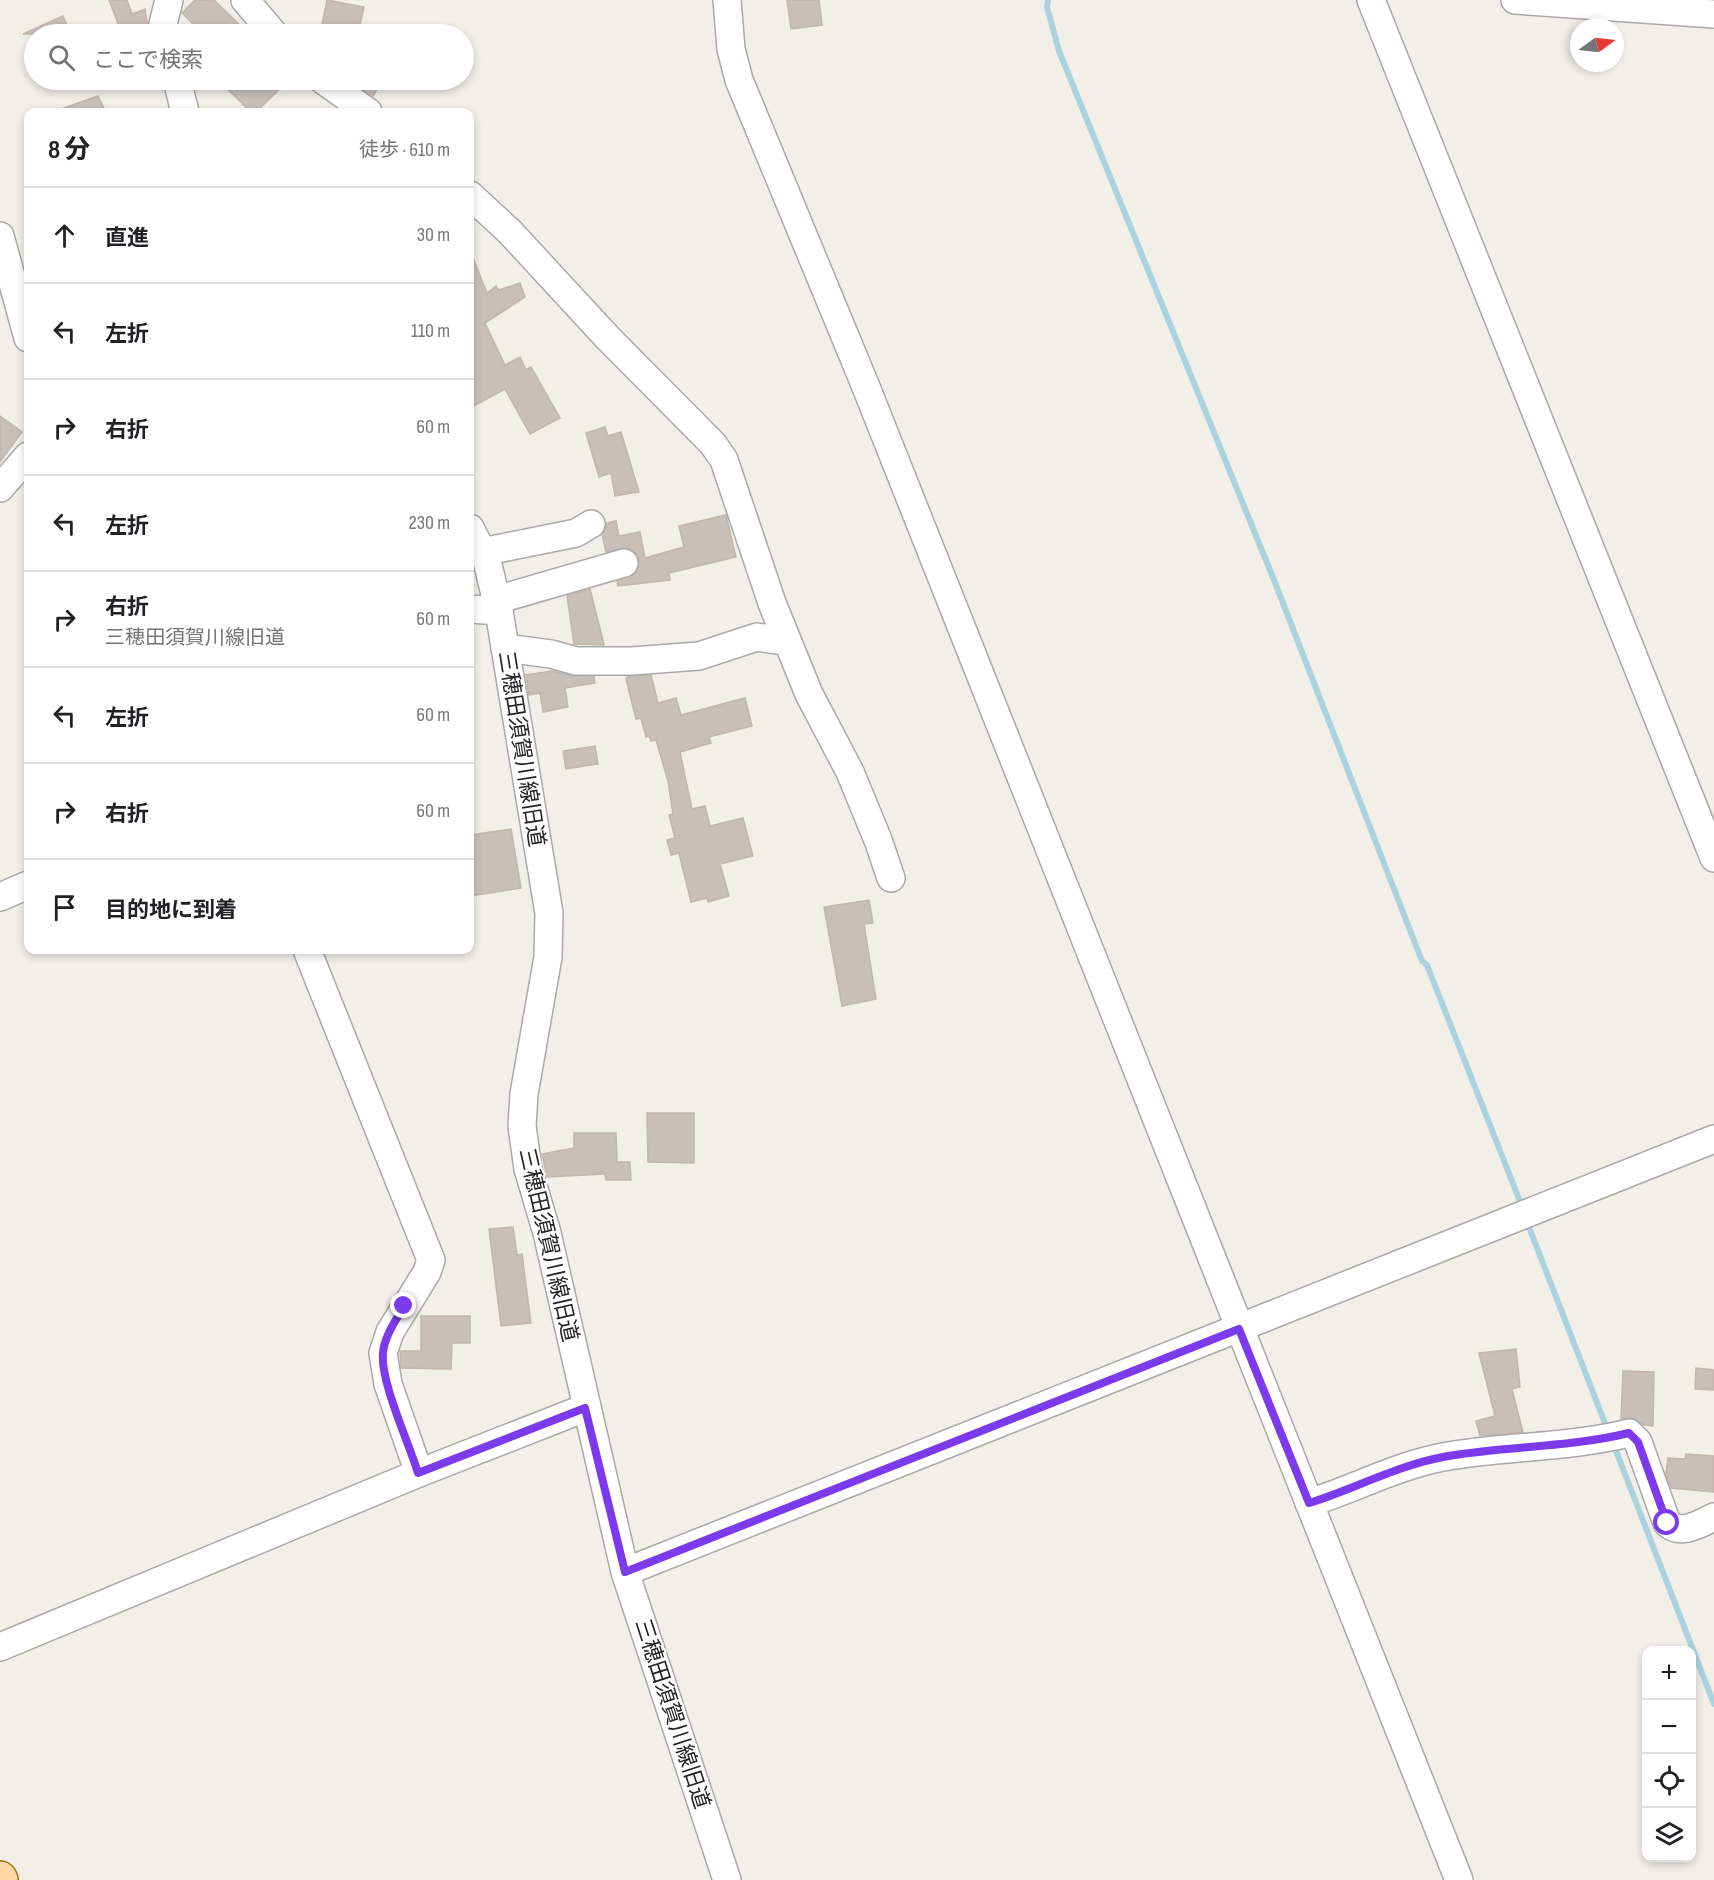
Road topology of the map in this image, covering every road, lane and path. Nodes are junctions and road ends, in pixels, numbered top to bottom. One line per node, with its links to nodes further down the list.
1 (169, 0): 7 (street)
2 (245, 0): 8 (street)
3 (727, 0): 32 (street)
4 (1371, 0): 26 (street)
5 (1515, 0): 6 (street)
6 (1714, 14)
7 (163, 24)
8 (265, 24)
9 (180, 90): 11 (street)
10 (336, 90): 12 (street)
11 (184, 108)
12 (362, 108)
13 (474, 199): 24 (street)
14 (0, 236): 15 (street)
15 (24, 323)
16 (24, 461): 17 (street)
17 (0, 488)
18 (591, 524): 20 (street)
19 (474, 536): 20 (street, 三穂田須賀川線旧道)
20 (482, 552): 22 (street, 三穂田須賀川線旧道)
21 (624, 563): 22 (street)
22 (497, 605): 23 (street); 25 (street, 三穂田須賀川線旧道)
23 (474, 608)
24 (786, 639): 25 (street); 27 (street)
25 (505, 648): 33 (street, 三穂田須賀川線旧道)
26 (1714, 858)
27 (891, 878)
28 (24, 887): 29 (street)
29 (0, 897)
30 (309, 954): 34 (street)
31 (1714, 1139): 32 (street)
32 (1239, 1329): 35 (street); 37 (street)
33 (585, 1408): 34 (street); 37 (street, 三穂田須賀川線旧道)
34 (418, 1473): 38 (street)
35 (1309, 1503): 36 (street); 40 (street)
36 (1714, 1517)
37 (625, 1572): 39 (street, 三穂田須賀川線旧道)
38 (0, 1647)
39 (727, 1880)
40 (1459, 1880)

